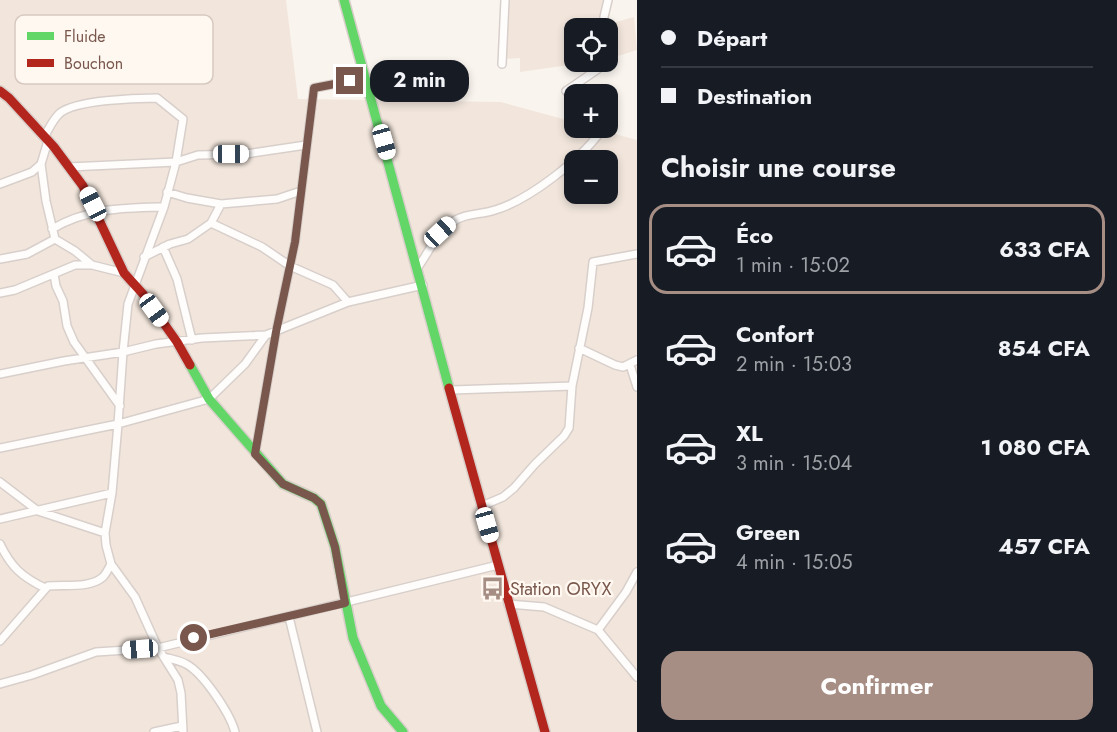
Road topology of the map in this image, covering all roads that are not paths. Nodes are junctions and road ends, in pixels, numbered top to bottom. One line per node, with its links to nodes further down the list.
1 (344, 0): 7 (street)
2 (505, 0): 5 (street)
3 (608, 0): 4 (street)
4 (604, 18)
5 (502, 64)
6 (593, 72): 8 (street)
7 (365, 78): 12 (street); 31 (street)
8 (575, 84)
9 (0, 91): 11 (street)
10 (595, 138): 31 (street)
11 (46, 139): 13 (street); 14 (street); 15 (street)
12 (306, 145): 13 (street); 17 (street)
13 (176, 162): 15 (street); 18 (street)
14 (41, 164): 16 (street); 23 (street)
15 (69, 167): 21 (street)
16 (0, 184)
17 (301, 191): 19 (street); 30 (street)
18 (167, 192): 19 (street); 20 (street)
19 (221, 204): 22 (street)
20 (164, 207): 21 (street); 27 (street)
21 (97, 213): 23 (street); 32 (street)
22 (211, 223): 25 (street); 30 (street)
23 (52, 229): 24 (street)
24 (55, 238): 28 (street); 29 (street)
25 (163, 247): 27 (street); 40 (street)
26 (637, 254): 42 (street)
27 (144, 257): 34 (street)
28 (0, 259)
29 (92, 265): 32 (street); 33 (street)
30 (290, 266): 37 (street); 38 (street)
31 (418, 267): 35 (street)
32 (124, 273): 34 (street)
33 (54, 274): 36 (street); 44 (street)
34 (136, 285): 41 (street); 43 (street)
35 (423, 285): 37 (street); 50 (street)
36 (0, 294)
37 (348, 302): 38 (street)
38 (276, 332): 39 (street); 55 (street)
39 (266, 335): 40 (street); 51 (street)
40 (192, 340): 41 (street)
41 (177, 342): 43 (street); 51 (street)
42 (579, 348): 46 (street); 48 (street)
43 (123, 352): 44 (street); 52 (street)
44 (86, 358): 47 (street); 52 (street)
45 (637, 360): 46 (street)
46 (630, 365): 49 (street)
47 (0, 373)
48 (572, 386): 50 (street); 58 (street)
49 (637, 387)
50 (452, 390): 58 (street)
51 (209, 399): 53 (street); 55 (street)
52 (120, 406): 53 (street)
53 (118, 424): 54 (street); 57 (street)
54 (0, 448)
55 (255, 454): 67 (street)
56 (0, 482): 59 (street)
57 (112, 493): 59 (street); 61 (street)
58 (482, 506): 64 (street)
59 (38, 511): 60 (street); 61 (street)
60 (0, 519)
61 (105, 532): 63 (street)
62 (0, 544): 66 (street)
63 (111, 564): 66 (street); 72 (street)
64 (498, 565): 67 (street); 68 (street)
65 (637, 572): 70 (street)
66 (45, 588): 71 (street)
67 (345, 603): 69 (street); 80 (street)
68 (508, 604): 70 (street); 81 (street)
69 (289, 617): 72 (street); 79 (street)
70 (598, 630): 74 (street)
71 (0, 640)
72 (158, 648): 73 (street); 75 (street)
73 (164, 657): 76 (street); 78 (street)
74 (637, 677)
75 (0, 684)
76 (182, 729): 77 (street)
77 (154, 732)
78 (235, 732)
79 (317, 732)
80 (404, 732)
81 (545, 732)

